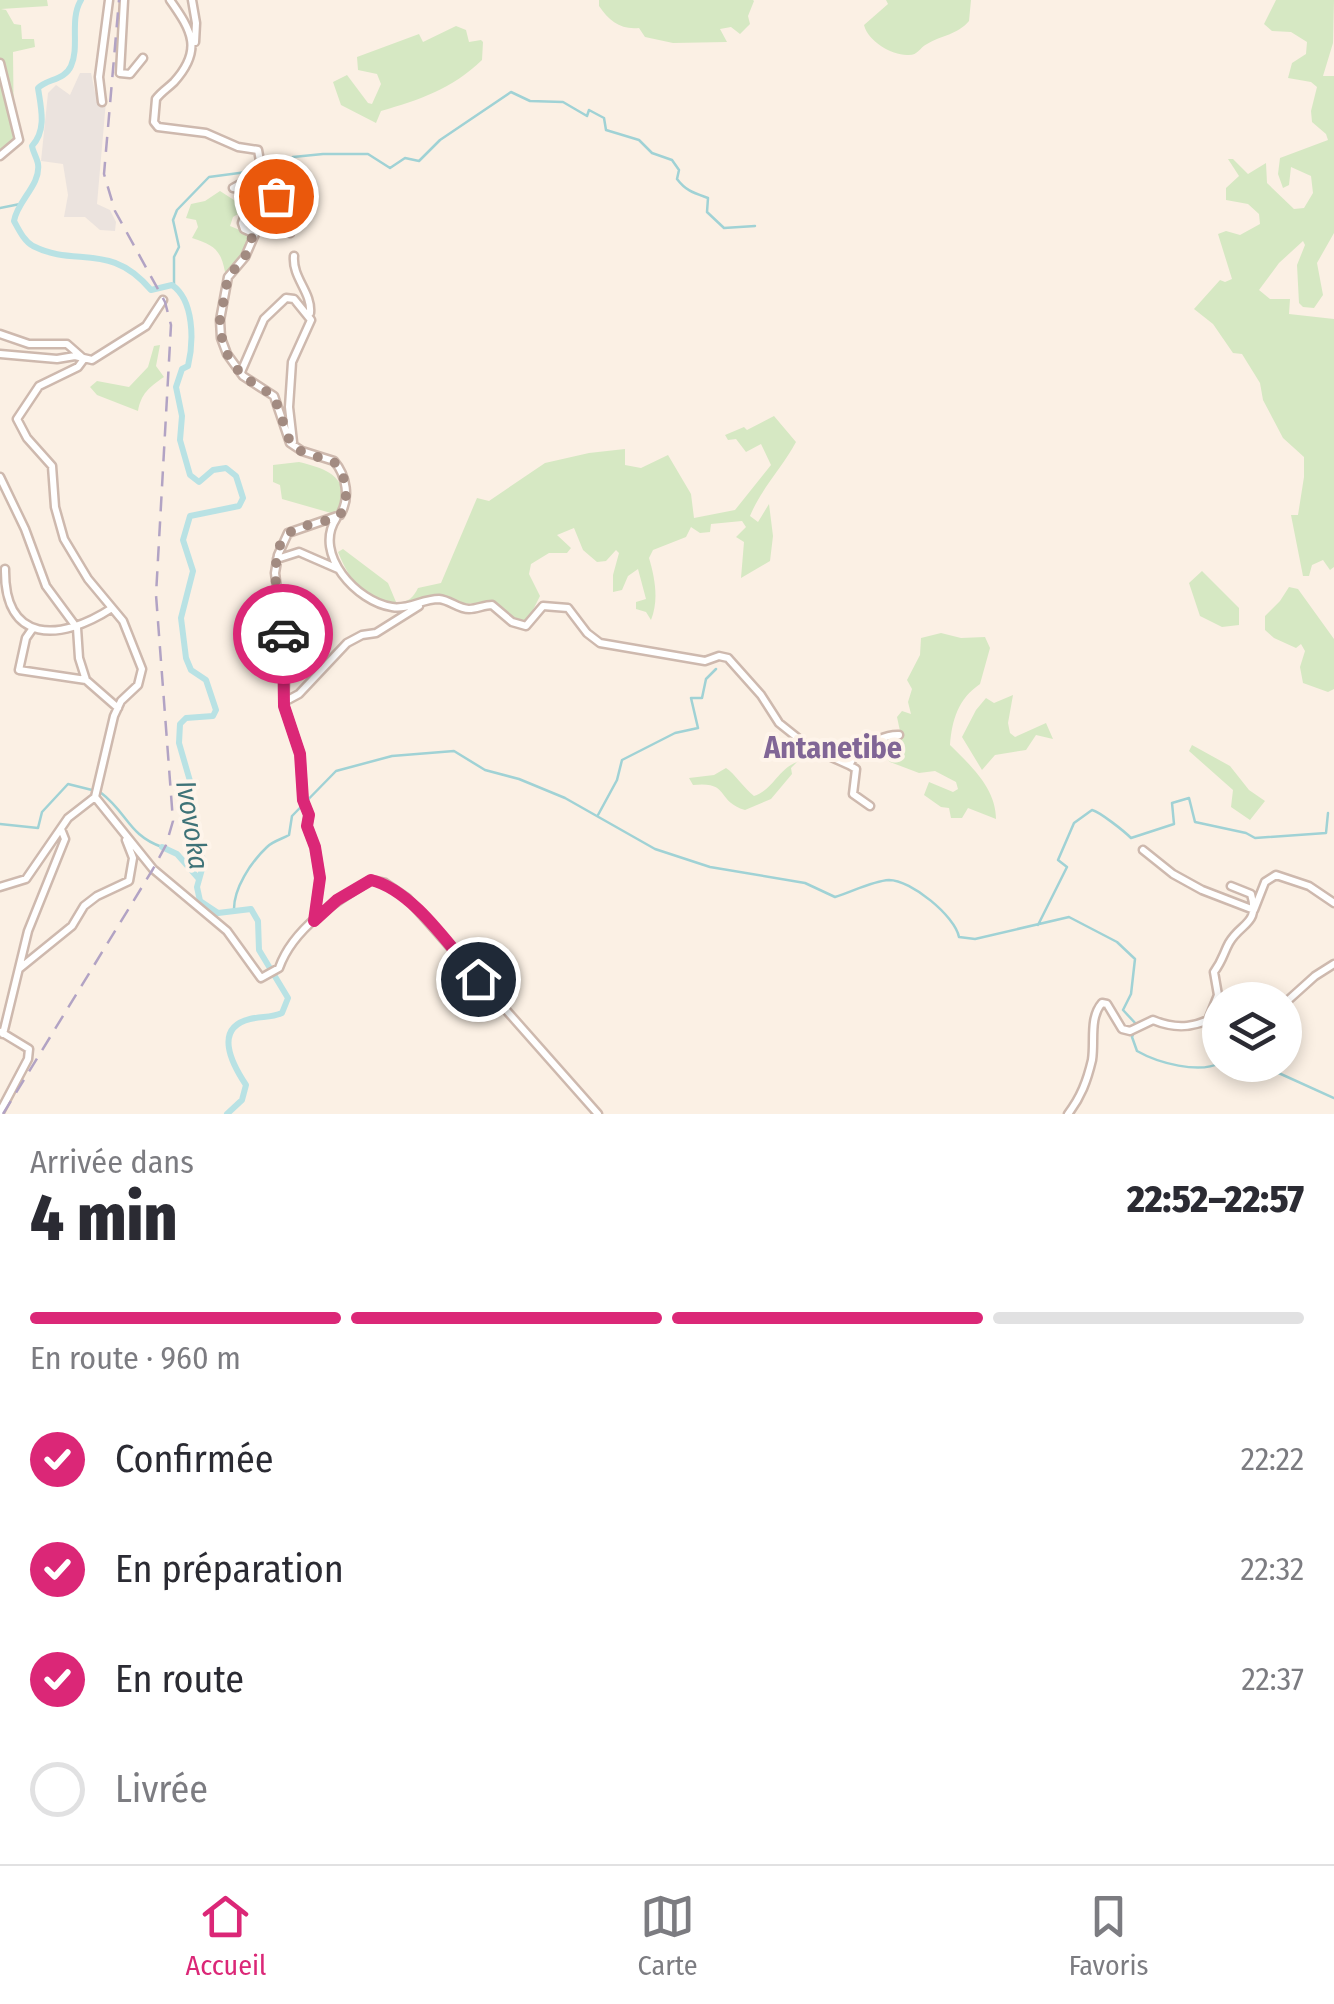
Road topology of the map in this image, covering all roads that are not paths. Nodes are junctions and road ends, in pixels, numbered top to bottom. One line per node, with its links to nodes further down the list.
1 (108, 0): 8 (street)
2 (124, 0): 6 (street)
3 (170, 0): 5 (street)
4 (192, 0): 5 (street)
5 (193, 48): 10 (street)
6 (142, 58)
7 (0, 63): 9 (street)
8 (102, 102)
9 (0, 156)
10 (253, 193): 11 (street); 12 (street)
11 (280, 202): 12 (street); 13 (street)
12 (254, 232): 20 (street)
13 (290, 233)
14 (294, 256): 16 (street)
15 (163, 300): 19 (street)
16 (310, 314): 20 (street); 21 (street)
17 (0, 334): 19 (street)
18 (0, 354): 19 (street)
19 (84, 360): 28 (street)
20 (240, 372): 21 (street)
21 (295, 448): 23 (street)
22 (0, 477): 30 (street)
23 (337, 518): 24 (street); 26 (street)
24 (276, 559): 26 (street); 32 (street)
25 (5, 568): 29 (street)
26 (339, 569): 27 (street)
27 (428, 600): 32 (street); 35 (street)
28 (112, 608): 30 (street); 33 (street)
29 (34, 628): 30 (street); 31 (street)
30 (77, 628): 31 (street)
31 (86, 680): 33 (street)
32 (285, 702): 47 (street)
33 (118, 708): 36 (street)
34 (899, 735): 35 (street)
35 (849, 765): 38 (street)
36 (96, 794): 37 (street); 39 (street)
37 (87, 804): 39 (street); 41 (street)
38 (870, 806)
39 (101, 808): 40 (street)
40 (119, 826): 47 (street); 49 (street)
41 (61, 830): 44 (street); 49 (street)
42 (1143, 850): 46 (street)
43 (1231, 886): 46 (street)
44 (0, 888)
45 (1334, 903): 46 (street)
46 (1254, 910): 50 (street)
47 (314, 921): 55 (street)
48 (1334, 964): 51 (street)
49 (18, 970): 53 (street)
50 (1216, 982)
51 (1302, 988)
52 (1202, 1023): 56 (street)
53 (2, 1033): 54 (street)
54 (0, 1112)
55 (598, 1114)
56 (1068, 1114)

